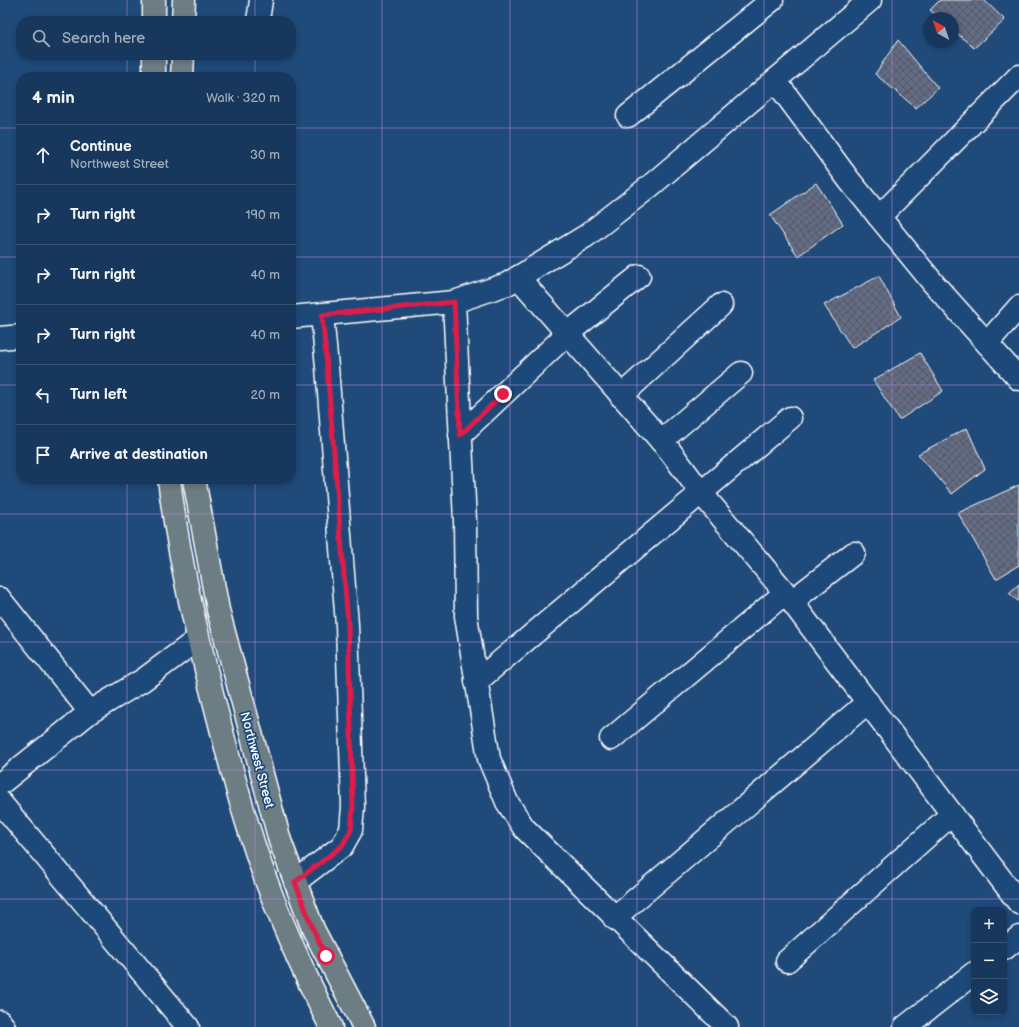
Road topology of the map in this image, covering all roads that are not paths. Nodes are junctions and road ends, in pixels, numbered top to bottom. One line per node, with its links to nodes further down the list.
1 (154, 0): 6 (main road)
2 (184, 0): 7 (main road)
3 (261, 0): 8 (street)
4 (772, 0): 15 (street)
5 (870, 0): 14 (street)
6 (154, 16)
7 (183, 16)
8 (259, 16)
9 (154, 60): 11 (main road)
10 (183, 60): 12 (main road)
11 (154, 72)
12 (182, 72)
13 (1019, 76): 16 (street)
14 (775, 80): 16 (street); 18 (street)
15 (628, 116)
16 (879, 217): 27 (street)
17 (639, 276): 24 (street)
18 (518, 277): 19 (street); 24 (street)
19 (454, 302): 22 (street); 32 (street)
20 (721, 305): 30 (street)
21 (1019, 307): 27 (street)
22 (322, 315): 23 (street); 48 (street)
23 (296, 317)
24 (567, 334): 30 (street); 32 (street)
25 (16, 336): 26 (street)
26 (0, 338)
27 (987, 343): 29 (street)
28 (741, 374): 33 (street)
29 (1019, 379)
30 (621, 396): 33 (street)
31 (790, 418): 36 (street)
32 (460, 435): 41 (street)
33 (661, 441): 36 (street)
34 (170, 484): 40 (main road, Northwest Street)
35 (195, 484): 48 (main road, Northwest Street)
36 (702, 494): 38 (street); 41 (street)
37 (854, 553): 38 (street)
38 (789, 597): 42 (street); 44 (street)
39 (0, 599): 43 (street)
40 (198, 639): 43 (street); 58 (main road, Northwest Street)
41 (476, 682): 50 (street)
42 (868, 702): 47 (street); 50 (street)
43 (90, 712): 45 (street)
44 (611, 739)
45 (0, 784)
46 (0, 802): 57 (street)
47 (952, 814): 49 (street); 53 (street)
48 (295, 882): 59 (main road, Northwest Street)
49 (1019, 902)
50 (614, 918): 60 (street)
51 (1019, 937): 52 (street)
52 (1007, 947)
53 (788, 961)
54 (971, 975): 61 (street)
55 (0, 1022): 56 (street)
56 (4, 1027)
57 (188, 1027)
58 (331, 1027)
59 (364, 1027)
60 (727, 1027)
61 (905, 1027)

